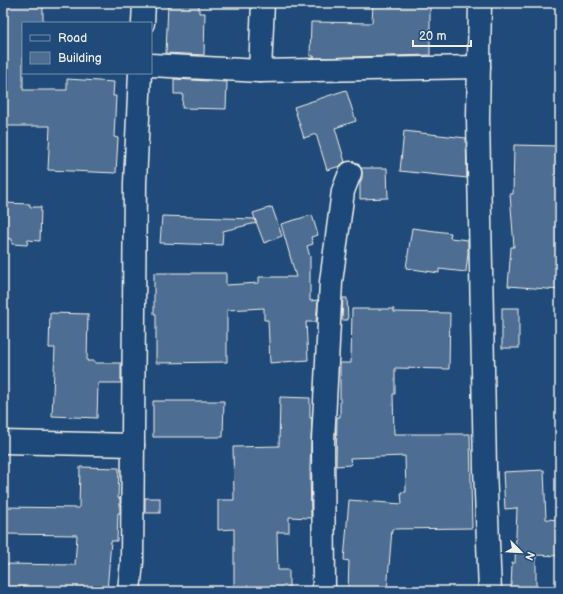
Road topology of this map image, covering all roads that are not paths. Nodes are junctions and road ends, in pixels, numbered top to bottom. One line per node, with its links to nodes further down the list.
1 (144, 3): 4 (street)
2 (263, 3): 7 (street)
3 (480, 3): 6 (street)
4 (143, 22)
5 (152, 65): 7 (street)
6 (479, 67): 7 (street); 14 (street)
7 (260, 71)
8 (140, 74): 11 (street)
9 (350, 173): 13 (street)
10 (3, 442): 11 (street)
11 (133, 445): 12 (street)
12 (129, 591)
13 (324, 591)
14 (490, 591)

